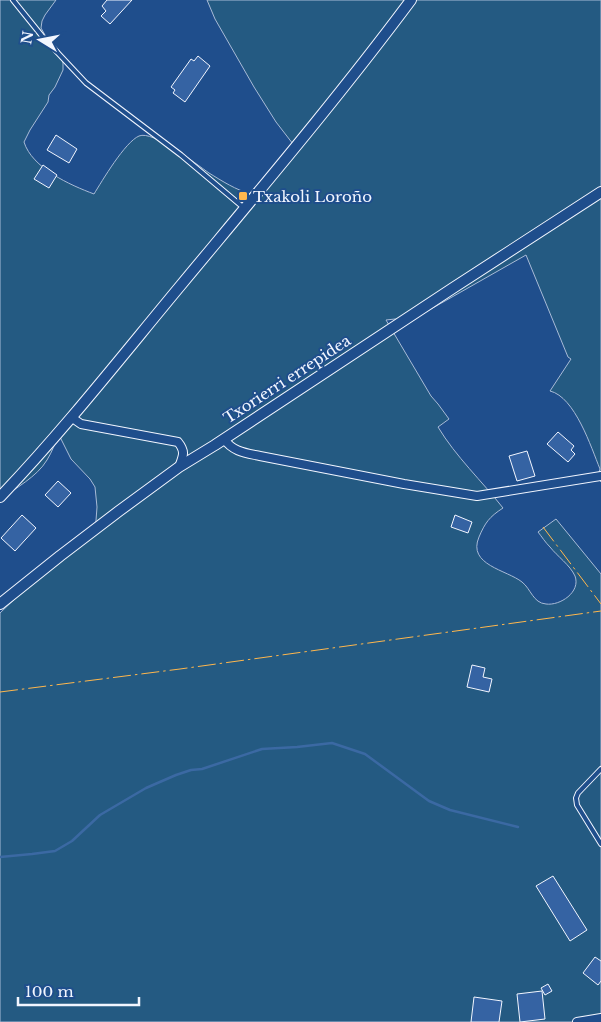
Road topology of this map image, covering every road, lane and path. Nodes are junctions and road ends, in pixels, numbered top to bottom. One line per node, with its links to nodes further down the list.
1 (13, 0): 4 (lane)
2 (411, 0): 4 (street)
3 (601, 192): 6 (street, Txorierri errepidea)
4 (244, 208): 5 (street)
5 (71, 418): 7 (street); 9 (street)
6 (224, 439): 7 (street, Txorierri errepidea); 8 (street)
7 (179, 467): 10 (street, Txorierri errepidea)
8 (601, 476)
9 (0, 497)
10 (0, 604)
11 (601, 769): 12 (lane)
12 (601, 844)
13 (601, 1018): 14 (street)
14 (577, 1022)

